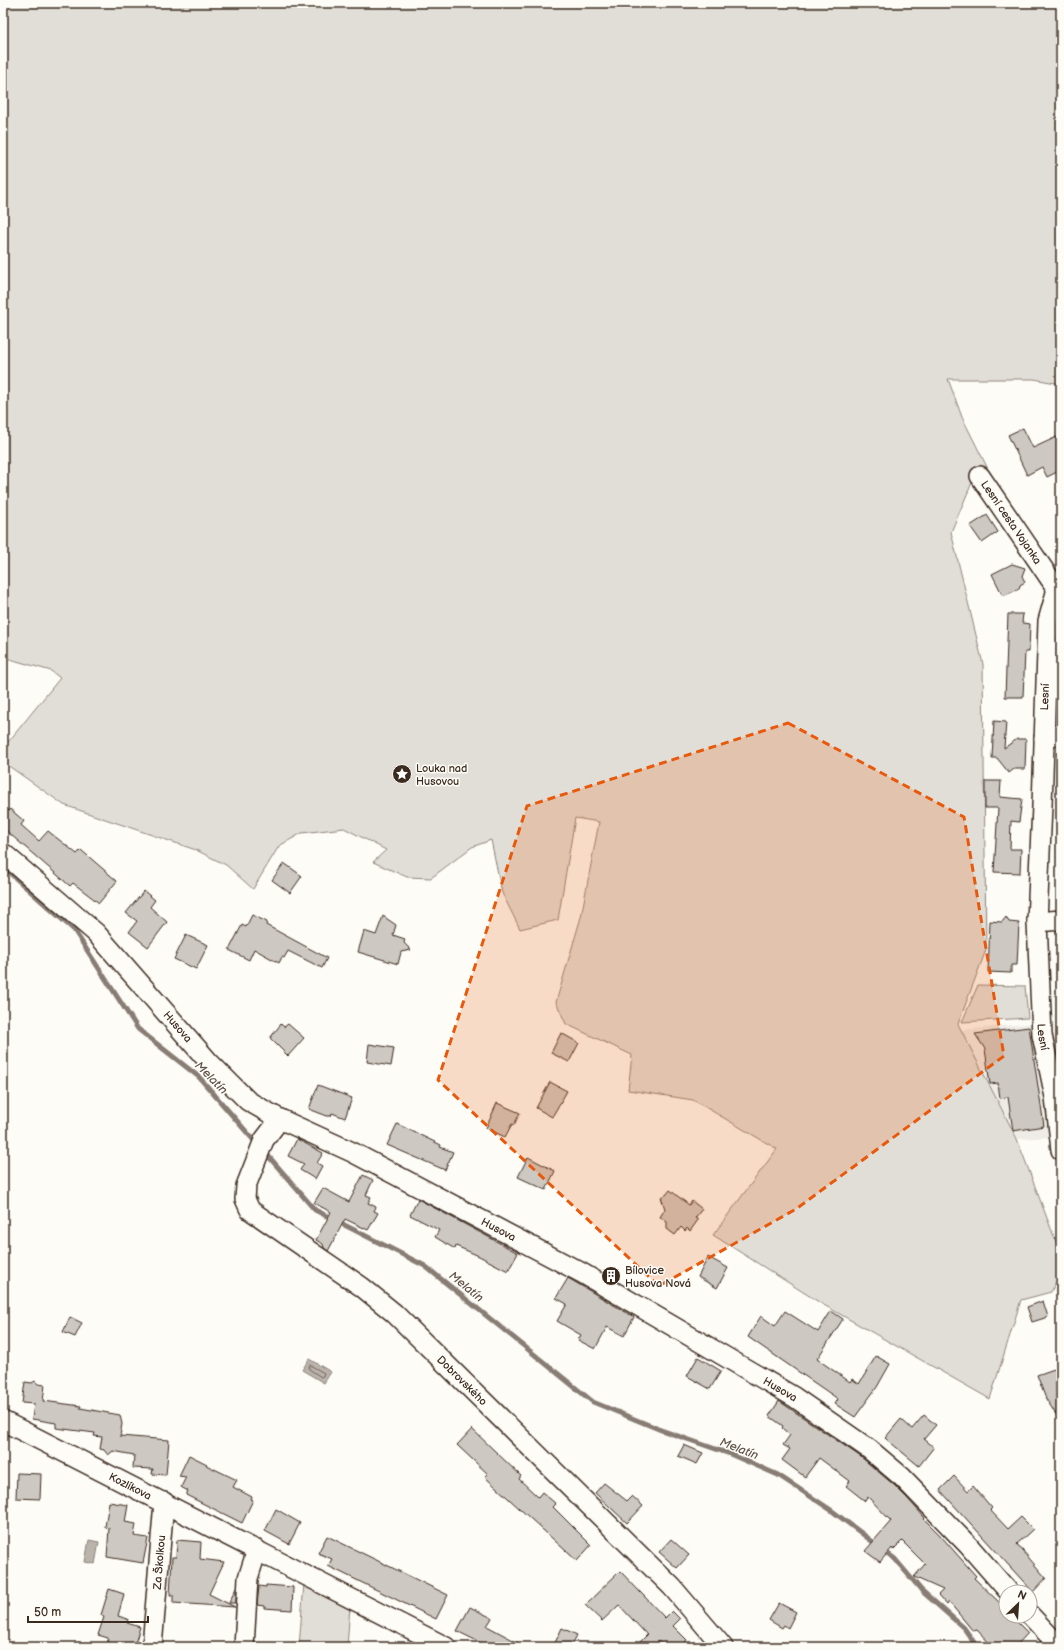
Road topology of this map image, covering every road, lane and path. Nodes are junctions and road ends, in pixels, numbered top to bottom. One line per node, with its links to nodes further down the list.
1 (980, 476): 2 (street, Lesní cesta Vojanka)
2 (1059, 588): 3 (street, Lesní)
3 (1052, 737): 6 (street, Lesní)
4 (3, 853): 8 (street, Husova)
5 (1061, 920): 6 (street)
6 (1037, 922): 7 (street, Lesní)
7 (1058, 1097): 9 (street, Lesní)
8 (280, 1119): 13 (street, Husova); 18 (street, Dobrovského)
9 (1061, 1150)
10 (3, 1421): 11 (street, Kozlíkova)
11 (164, 1502): 12 (street, Kozlíkova); 15 (street, Za Školkou)
12 (257, 1550): 16 (street); 17 (street, Kozlíkova)
13 (1002, 1584)
14 (1038, 1624): 19 (street)
15 (152, 1647)
16 (244, 1647)
17 (446, 1647)
18 (723, 1647)
19 (1060, 1647)

